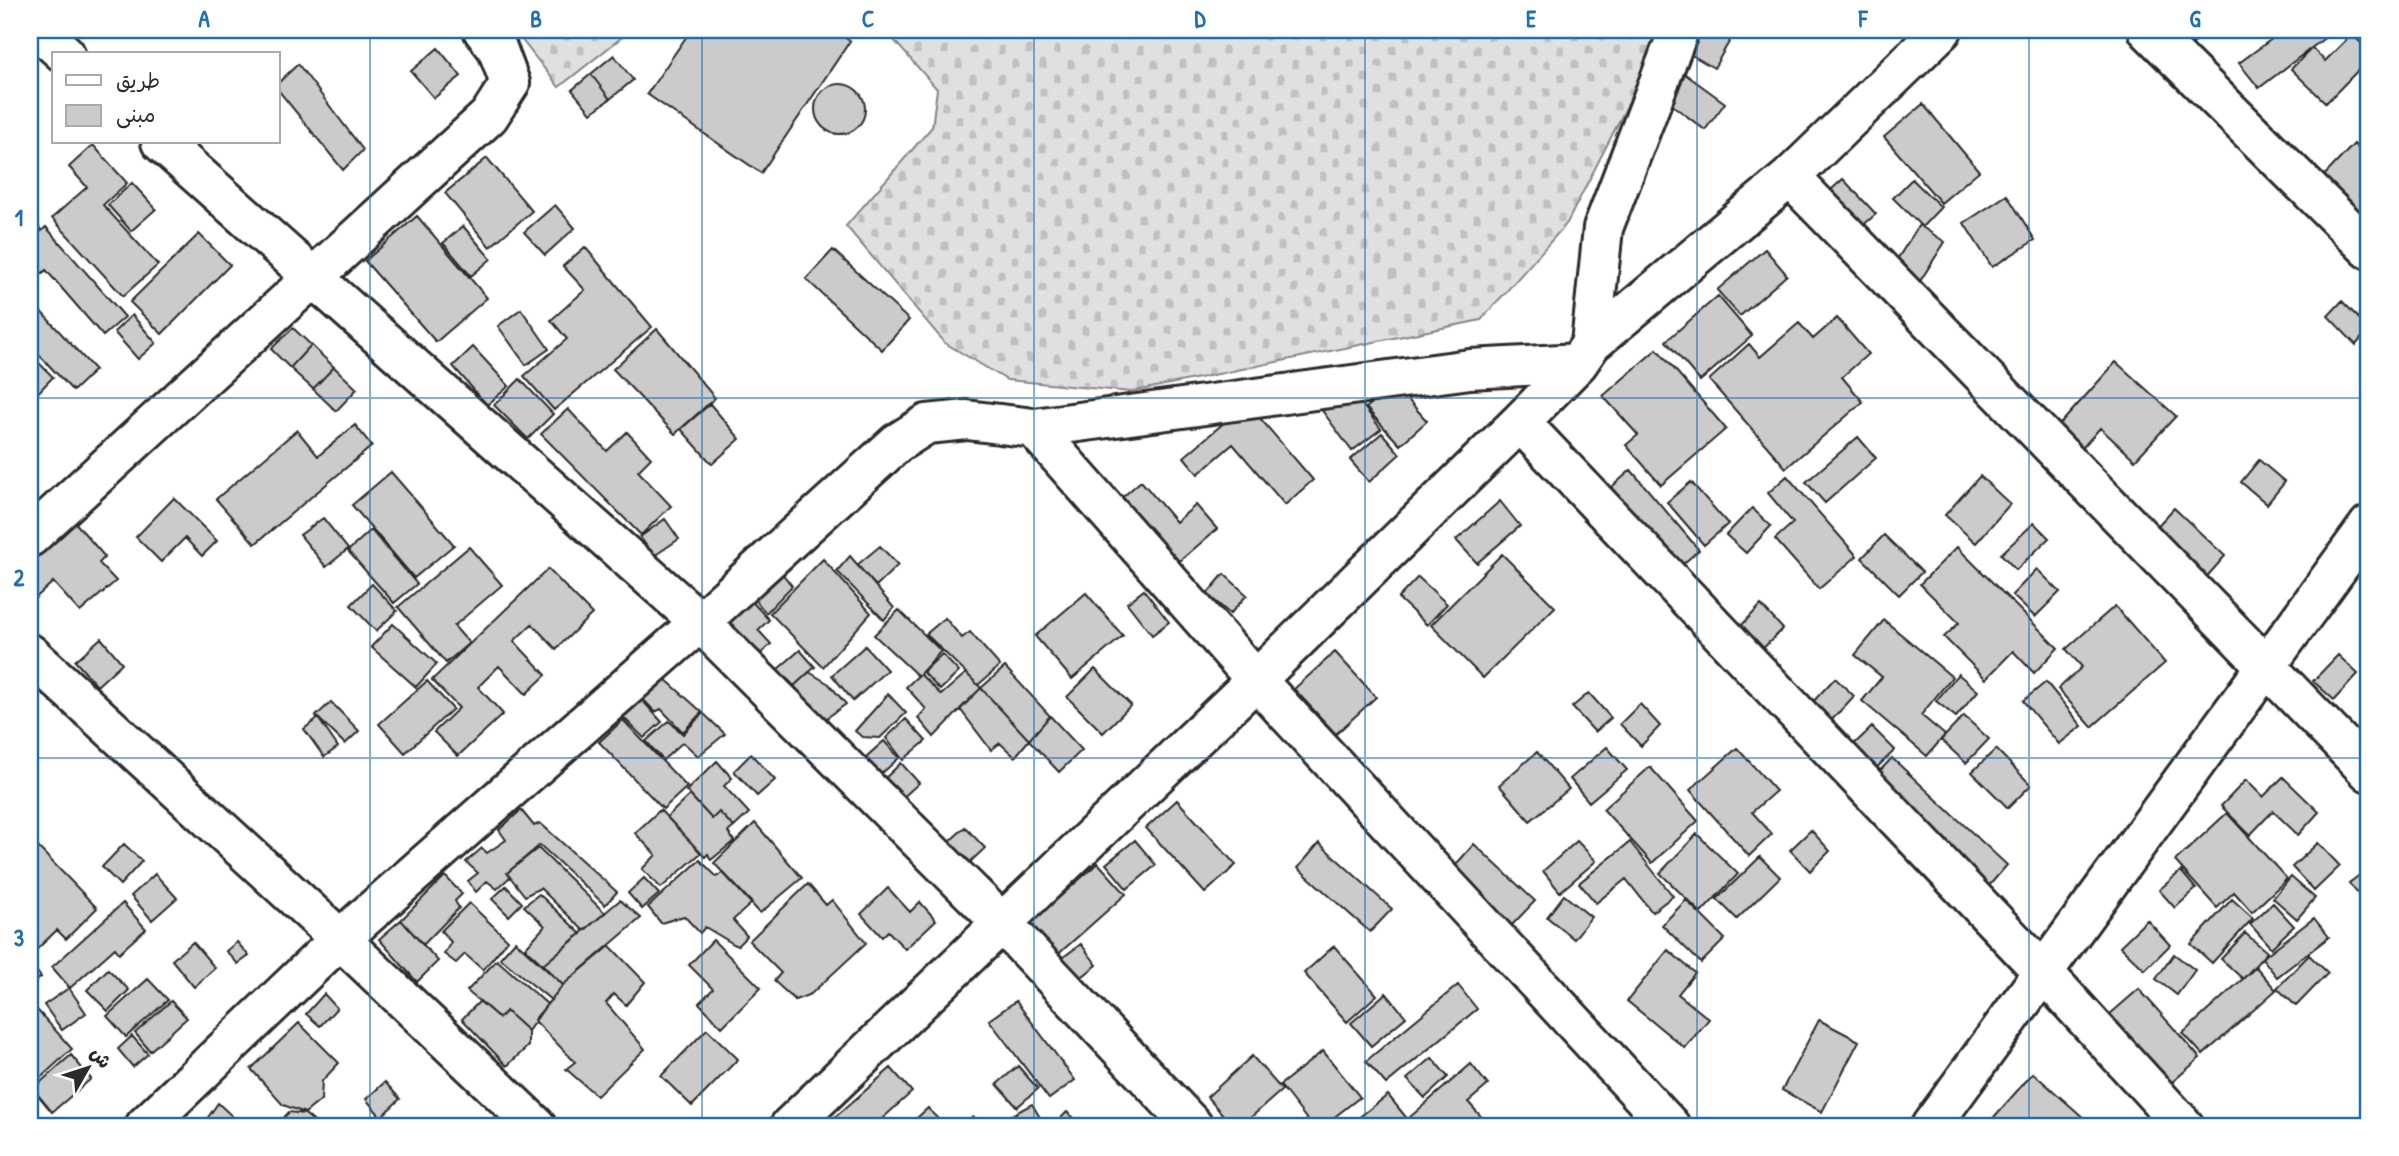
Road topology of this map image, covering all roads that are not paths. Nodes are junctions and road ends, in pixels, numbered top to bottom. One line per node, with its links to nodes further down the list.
1 (38, 30): 6 (street)
2 (483, 30): 10 (street)
3 (1679, 30): 11 (street)
4 (1942, 30): 8 (street)
5 (2148, 30): 9 (street)
6 (63, 52)
7 (163, 144): 10 (street)
8 (1790, 177): 11 (street); 18 (street)
9 (2369, 249)
10 (312, 278): 15 (street); 16 (street)
11 (1585, 354): 12 (street); 13 (street)
12 (1520, 422): 19 (street); 23 (street)
13 (1034, 428): 16 (street); 19 (street)
14 (2369, 525): 18 (street)
15 (30, 537)
16 (700, 622): 21 (street); 22 (street)
17 (30, 654): 22 (street)
18 (2268, 667): 20 (street); 23 (street)
19 (1256, 680): 21 (street); 28 (street)
20 (2369, 772)
21 (1001, 922): 26 (street); 27 (street)
22 (340, 939): 24 (street); 25 (street)
23 (2044, 973): 29 (street); 30 (street)
24 (145, 1126)
25 (536, 1126)
26 (790, 1126)
27 (1193, 1126)
28 (1670, 1126)
29 (1931, 1126)
30 (2184, 1126)

